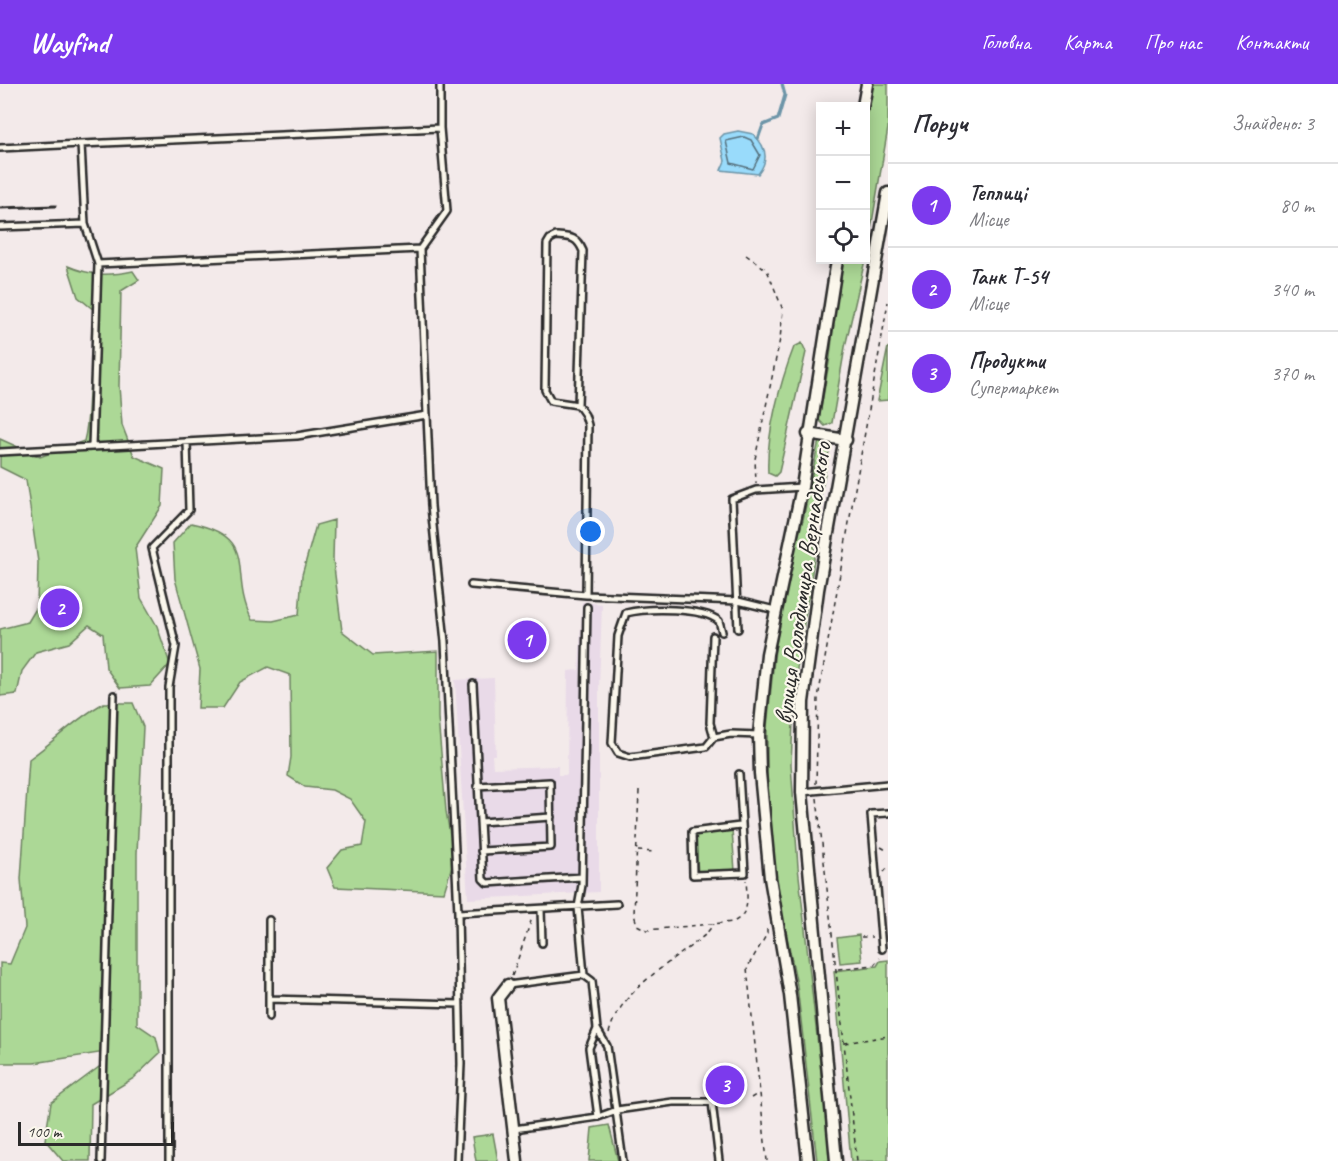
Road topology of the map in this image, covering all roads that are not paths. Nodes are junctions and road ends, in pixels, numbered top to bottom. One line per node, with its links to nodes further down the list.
1 (440, 84): 4 (lane)
2 (867, 84): 3 (street)
3 (864, 102)
4 (440, 128): 5 (lane); 10 (lane)
5 (81, 144): 6 (lane); 8 (lane)
6 (0, 148)
7 (888, 193): 16 (street, вулиця Володимира Вернадського)
8 (85, 224): 9 (lane); 11 (lane)
9 (0, 227)
10 (420, 249): 11 (lane); 14 (lane)
11 (98, 264): 18 (lane)
12 (836, 264): 15 (street, вулиця Володимира Вернадського)
13 (578, 405): 13 (lane); 22 (lane)
14 (427, 416): 17 (lane); 46 (lane)
15 (808, 434): 16 (street); 20 (street, вулиця Володимира Вернадського)
16 (846, 440): 36 (street, вулиця Володимира Вернадського)
17 (187, 442): 18 (lane); 60 (lane)
18 (92, 447): 19 (lane)
19 (0, 452)
20 (802, 487): 23 (lane); 25 (street, вулиця Володимира Вернадського)
21 (471, 585): 22 (lane)
22 (586, 595): 23 (lane)
23 (738, 601): 25 (lane); 26 (lane)
24 (587, 607): 42 (lane)
25 (775, 610): 31 (street, вулиця Володимира Вернадського)
26 (738, 629)
27 (722, 632): 32 (lane)
28 (713, 636): 32 (lane)
29 (472, 684): 35 (lane)
30 (114, 695): 59 (lane)
31 (759, 735): 32 (lane); 65 (street, вулиця Володимира Вернадського)
32 (714, 736)
33 (740, 774): 40 (lane)
34 (888, 784): 36 (lane)
35 (477, 786): 38 (lane); 39 (lane)
36 (802, 792): 66 (street, вулиця Володимира Вернадського)
37 (888, 813): 49 (lane)
38 (550, 817): 39 (lane); 41 (lane)
39 (480, 822): 41 (lane)
40 (740, 826): 40 (lane)
41 (481, 850): 42 (lane)
42 (582, 877): 44 (lane)
43 (617, 904): 44 (lane)
44 (578, 907): 45 (lane); 50 (lane)
45 (538, 909): 46 (lane); 48 (lane)
46 (458, 913): 53 (lane)
47 (269, 920): 52 (lane)
48 (542, 943)
49 (882, 949)
50 (584, 975): 51 (lane); 55 (lane)
51 (507, 985): 58 (street)
52 (269, 999): 53 (lane); 54 (lane)
53 (460, 1004): 61 (lane)
54 (269, 1017)
55 (597, 1029): 56 (lane); 57 (lane)
56 (617, 1110): 57 (lane); 63 (lane); 64 (lane)
57 (598, 1117): 58 (lane)
58 (514, 1130): 62 (street)
59 (101, 1161)
60 (169, 1161)
61 (457, 1161)
62 (517, 1161)
63 (623, 1161)
64 (719, 1161)
65 (808, 1161)
66 (836, 1161)

